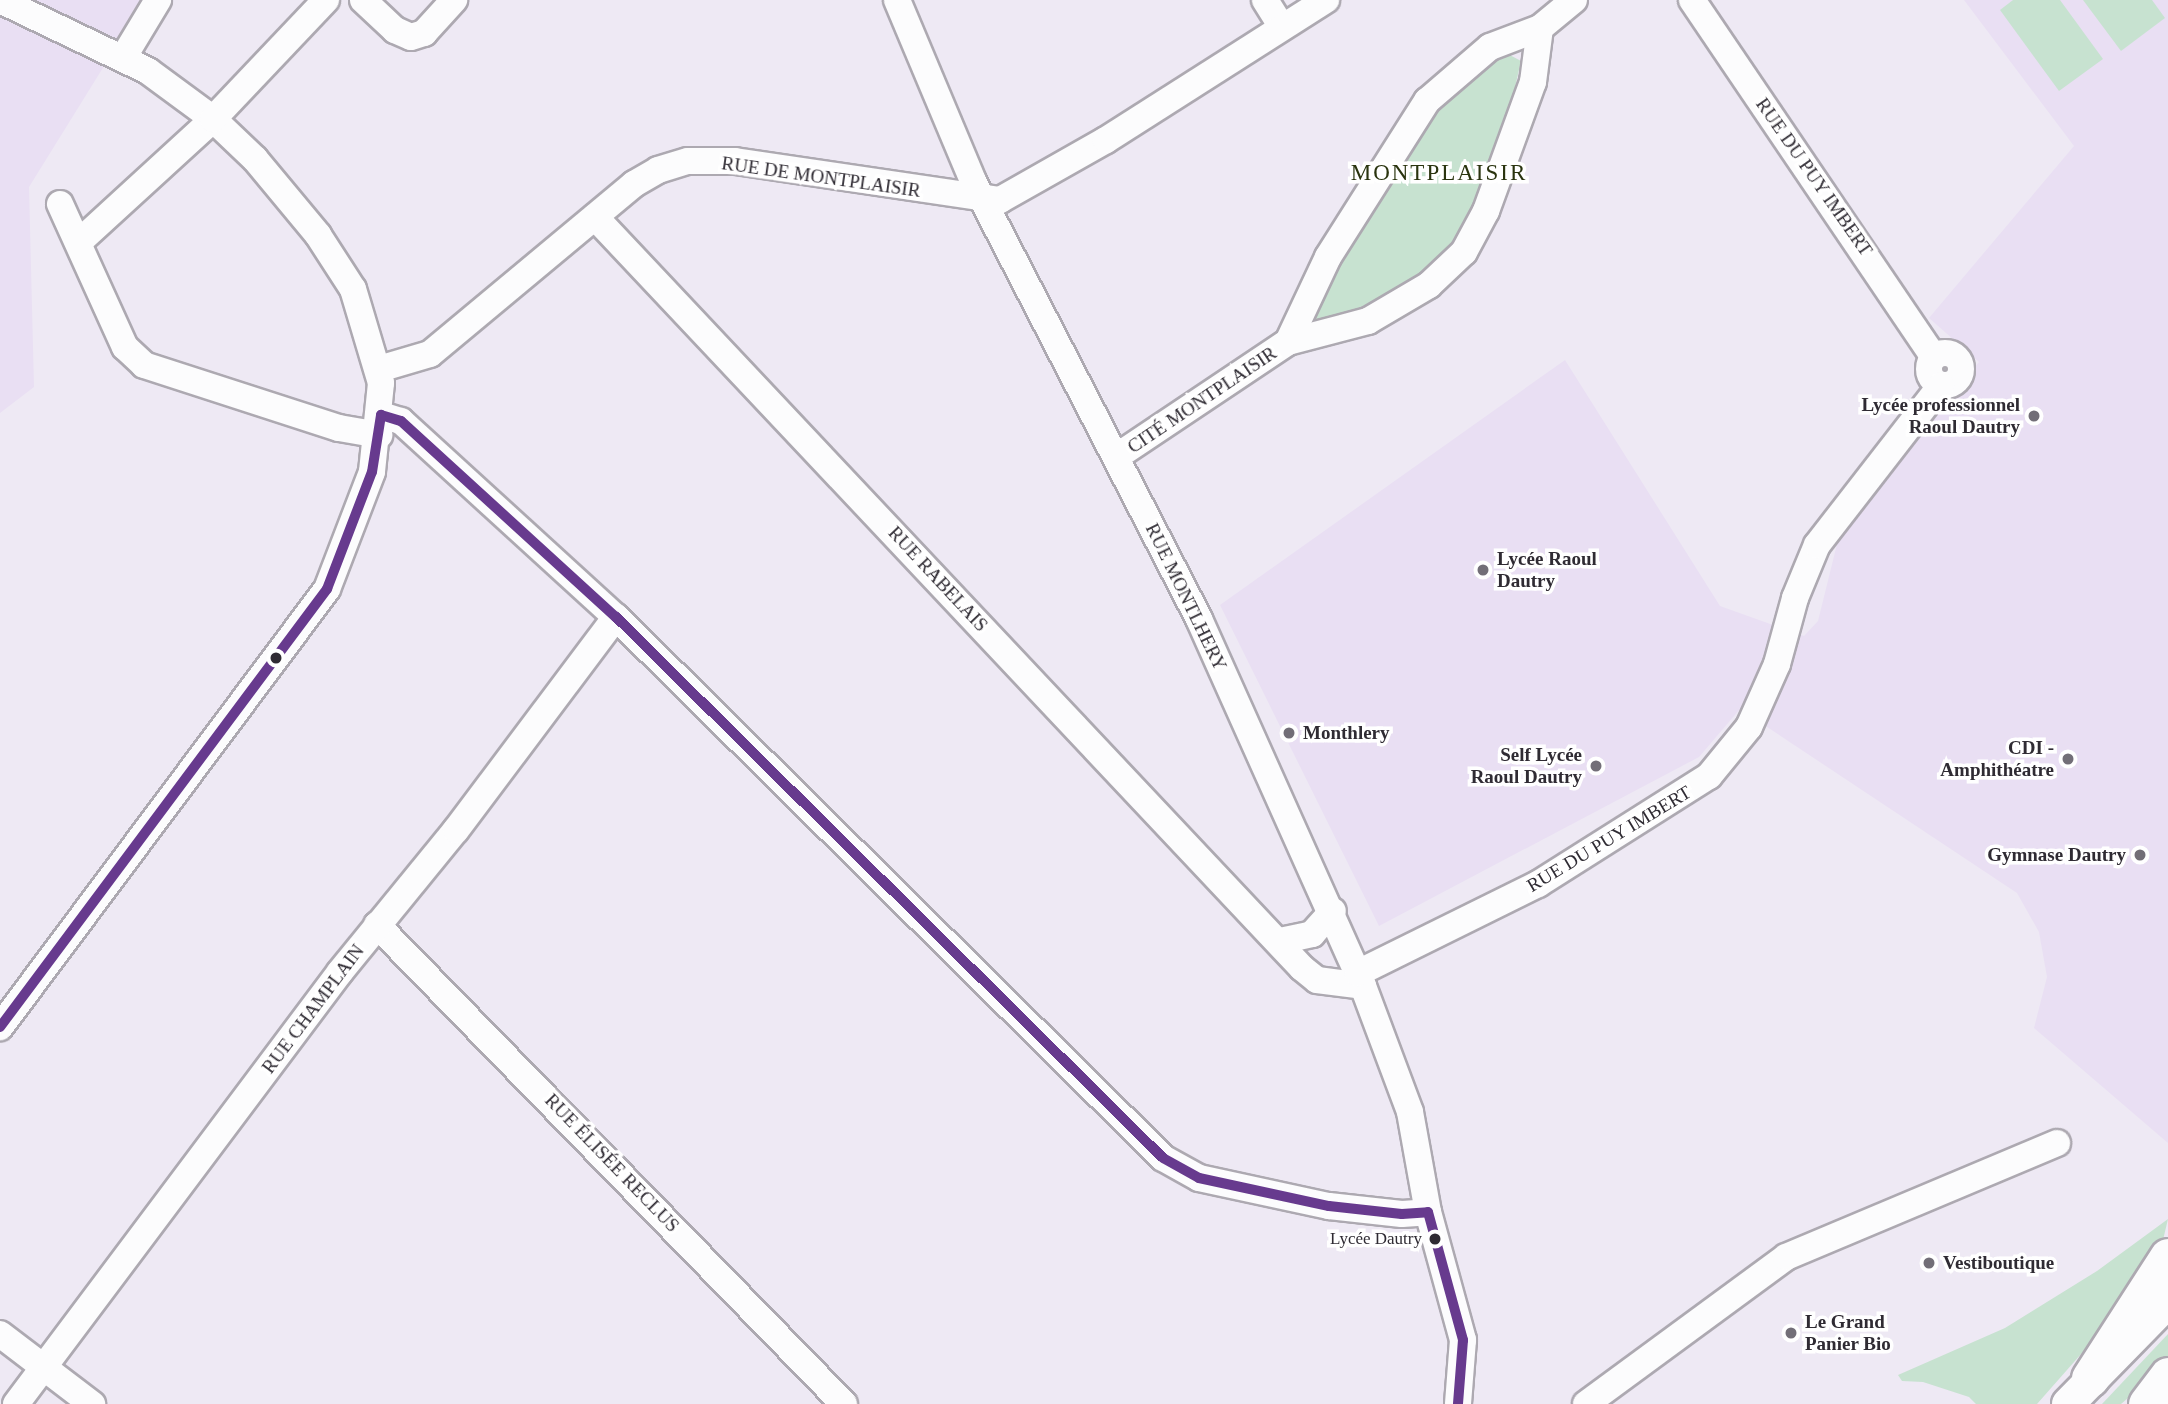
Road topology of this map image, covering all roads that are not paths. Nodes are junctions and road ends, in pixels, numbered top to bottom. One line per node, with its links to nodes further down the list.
1 (158, 0): 13 (street)
2 (326, 0): 14 (street)
3 (363, 0): 4 (street)
4 (454, 0)
5 (897, 0): 15 (street, RUE MONTLHERY)
6 (1265, 0): 11 (street)
7 (1326, 0): 11 (street, RUE DE MONTPLAISIR)
8 (1574, 0): 12 (street, CITÉ MONTPLAISIR)
9 (1692, 0): 27 (street, RUE DU PUY IMBERT)
10 (0, 1): 13 (street)
11 (1282, 27): 15 (street, RUE DE MONTPLAISIR)
12 (1540, 27): 19 (street, CITÉ MONTPLAISIR); 19 (street, CITÉ MONTPLAISIR)
13 (123, 58): 14 (street)
14 (213, 119): 18 (street); 20 (street)
15 (982, 201): 17 (street, RUE DE MONTPLAISIR); 22 (street, RUE MONTLHERY)
16 (60, 204): 18 (street)
17 (595, 217): 20 (street, RUE DE MONTPLAISIR); 26 (street, RUE RABELAIS)
18 (79, 242): 21 (street)
19 (1288, 342): 22 (street, CITÉ MONTPLAISIR)
20 (379, 369): 21 (street)
21 (380, 425): 23 (street); 28 (street)
22 (1116, 457): 24 (street, RUE MONTLHERY)
23 (616, 617): 25 (street, RUE CHAMPLAIN); 30 (street)
24 (1332, 911): 26 (street); 27 (street, RUE MONTLHERY)
25 (377, 925): 34 (street, RUE CHAMPLAIN); 38 (street, RUE ÉLISÉE RECLUS)
26 (1280, 941): 27 (street, RUE RABELAIS)
27 (1360, 980): 30 (street, RUE MONTLHERY)
28 (0, 1027)
29 (2057, 1143): 42 (street)
30 (1428, 1212): 41 (street, RUE MONTLHERY)
31 (2168, 1258): 36 (highway)
32 (2168, 1302): 36 (main road)
33 (0, 1334): 34 (street)
34 (44, 1367): 39 (street, RUE CHAMPLAIN); 40 (street)
35 (2168, 1376): 43 (highway)
36 (2079, 1391)
37 (2168, 1397): 44 (main road)
38 (833, 1400)
39 (16, 1404)
40 (92, 1404)
41 (1458, 1404)
42 (1586, 1404)
43 (2147, 1404)
44 (2158, 1404)

